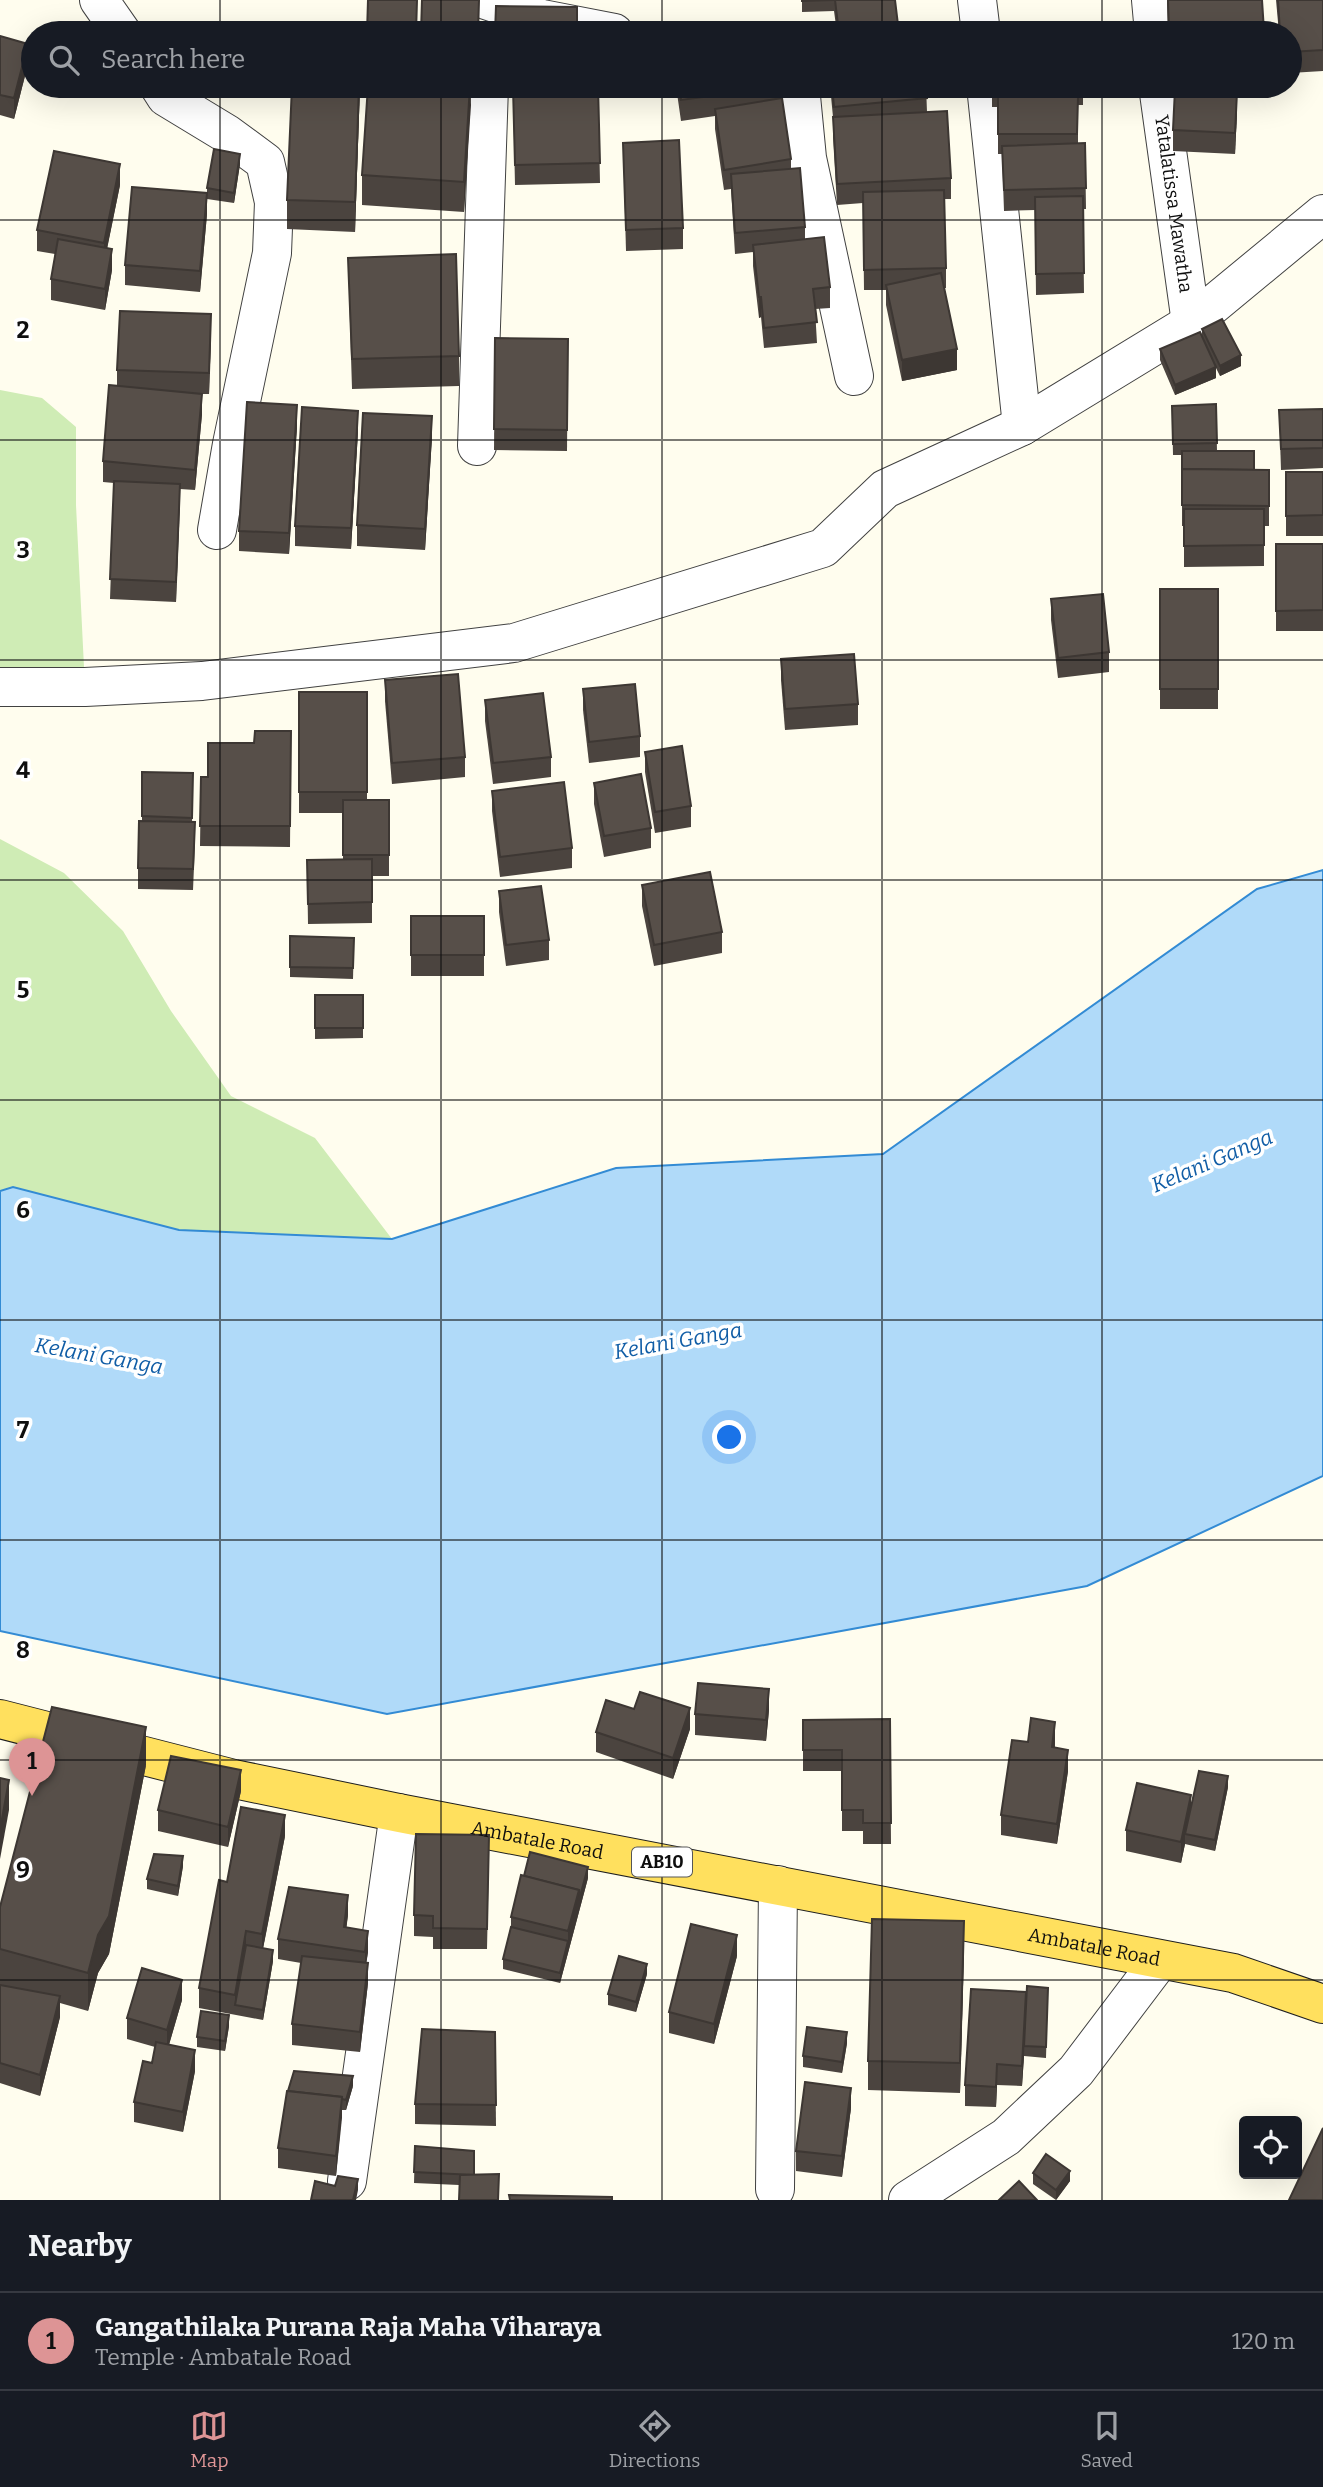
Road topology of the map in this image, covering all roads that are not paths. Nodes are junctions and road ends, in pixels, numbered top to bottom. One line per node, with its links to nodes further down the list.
1 (99, 0): 5 (street)
2 (977, 0): 7 (street)
3 (1151, 0): 8 (street)
4 (489, 12): 6 (street)
5 (114, 21)
6 (552, 21)
7 (980, 21)
8 (1153, 21)
9 (168, 98): 19 (street)
10 (489, 98): 18 (street)
11 (801, 98): 16 (street)
12 (987, 98): 17 (street)
13 (1160, 98): 15 (street, Yatalatissa Mawatha)
14 (1323, 214): 15 (street)
15 (1191, 323): 17 (street)
16 (853, 376)
17 (1022, 426): 20 (street)
18 (477, 446)
19 (217, 530)
20 (0, 687)
21 (0, 1719): 22 (main road, Ambatale Road / AB10)
22 (399, 1813): 23 (main road, Ambatale Road / AB10); 26 (street)
23 (778, 1885): 24 (main road, Ambatale Road / AB10); 27 (street)
24 (1160, 1960): 25 (main road, Ambatale Road / AB10); 28 (street)
25 (1323, 2004)
26 (347, 2180)
27 (775, 2189)
28 (908, 2200)

